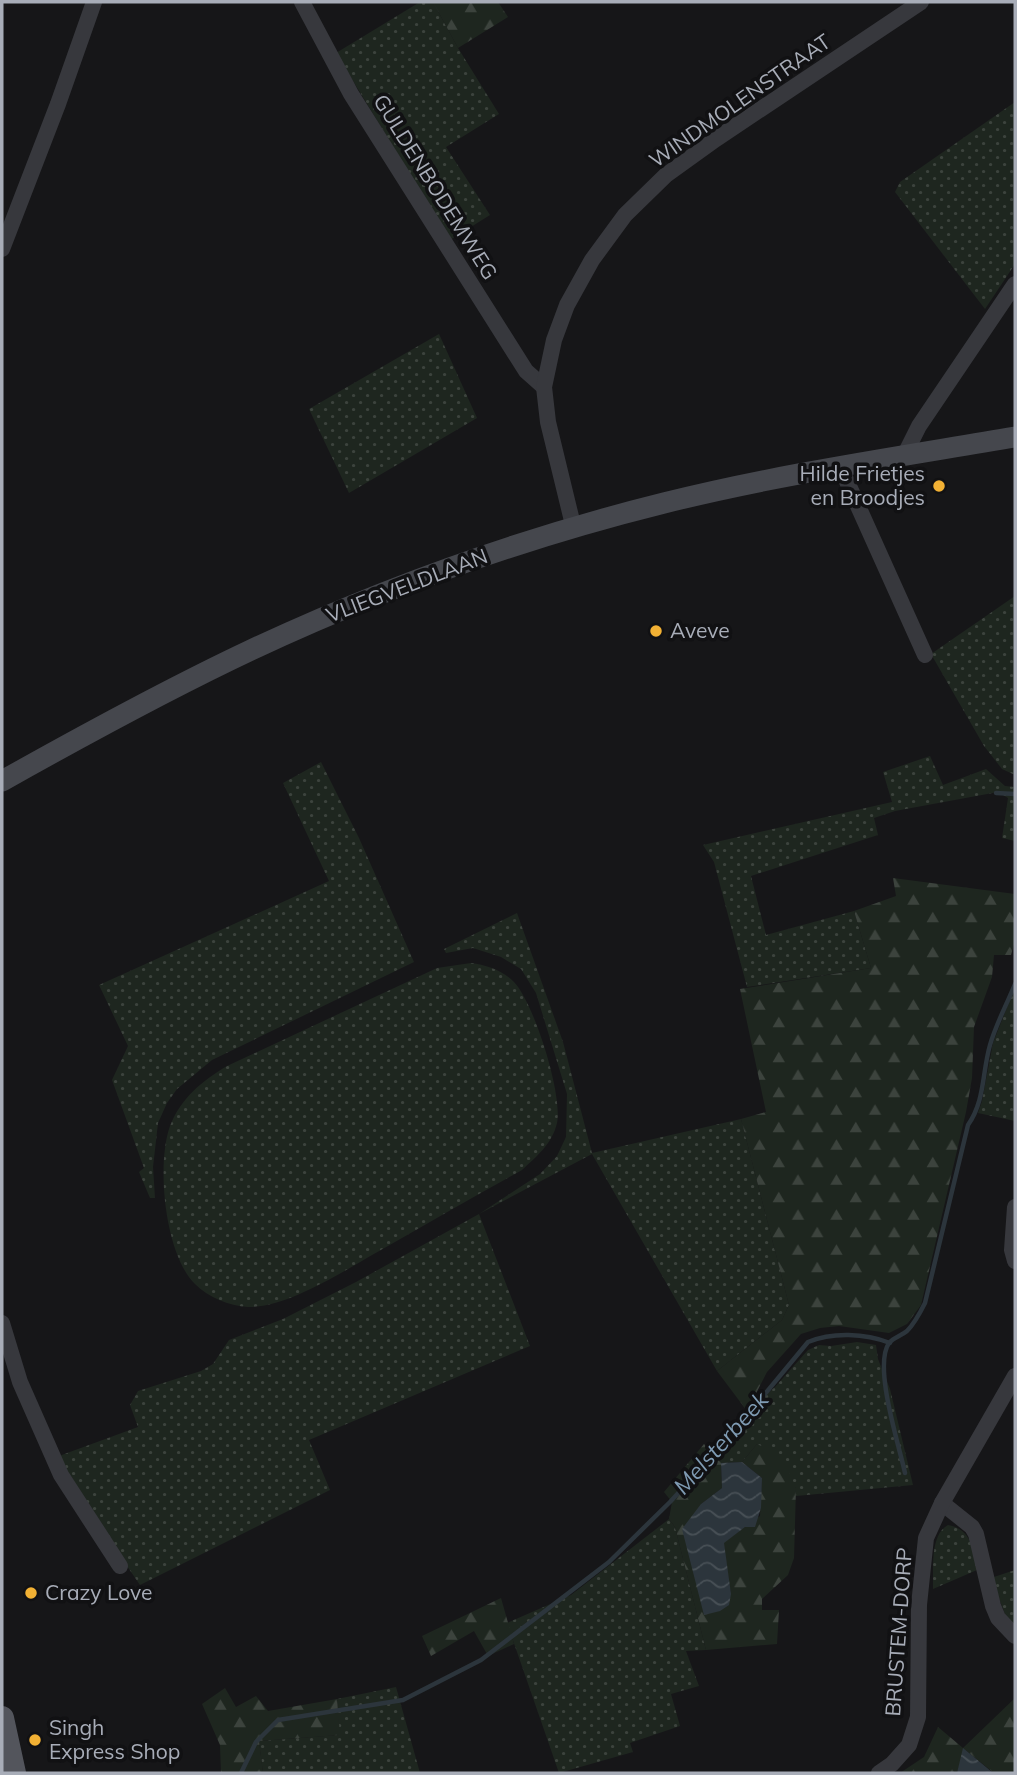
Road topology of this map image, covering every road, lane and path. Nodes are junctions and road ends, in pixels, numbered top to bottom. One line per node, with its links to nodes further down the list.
1 (94, 2): 4 (street)
2 (302, 2): 6 (street, GULDENBODEMWEG)
3 (920, 2): 6 (street, WINDMOLENSTRAAT)
4 (2, 249)
5 (1015, 284): 8 (street)
6 (544, 387): 10 (street, WINDMOLENSTRAAT)
7 (1015, 436): 8 (main road, VLIEGVELDLAAN)
8 (904, 456): 9 (main road, VLIEGVELDLAAN)
9 (840, 466): 10 (main road, VLIEGVELDLAAN); 11 (street)
10 (573, 529): 12 (main road, VLIEGVELDLAAN)
11 (925, 655)
12 (2, 781)
13 (1015, 1207): 14 (street)
14 (1015, 1261)
15 (2, 1323): 18 (street)
16 (1015, 1376): 17 (street, BRUSTEM-DORP)
17 (942, 1503): 19 (street); 22 (street, BRUSTEM-DORP)
18 (120, 1566)
19 (1015, 1636)
20 (2, 1718): 21 (main road)
21 (14, 1773)
22 (878, 1773)

